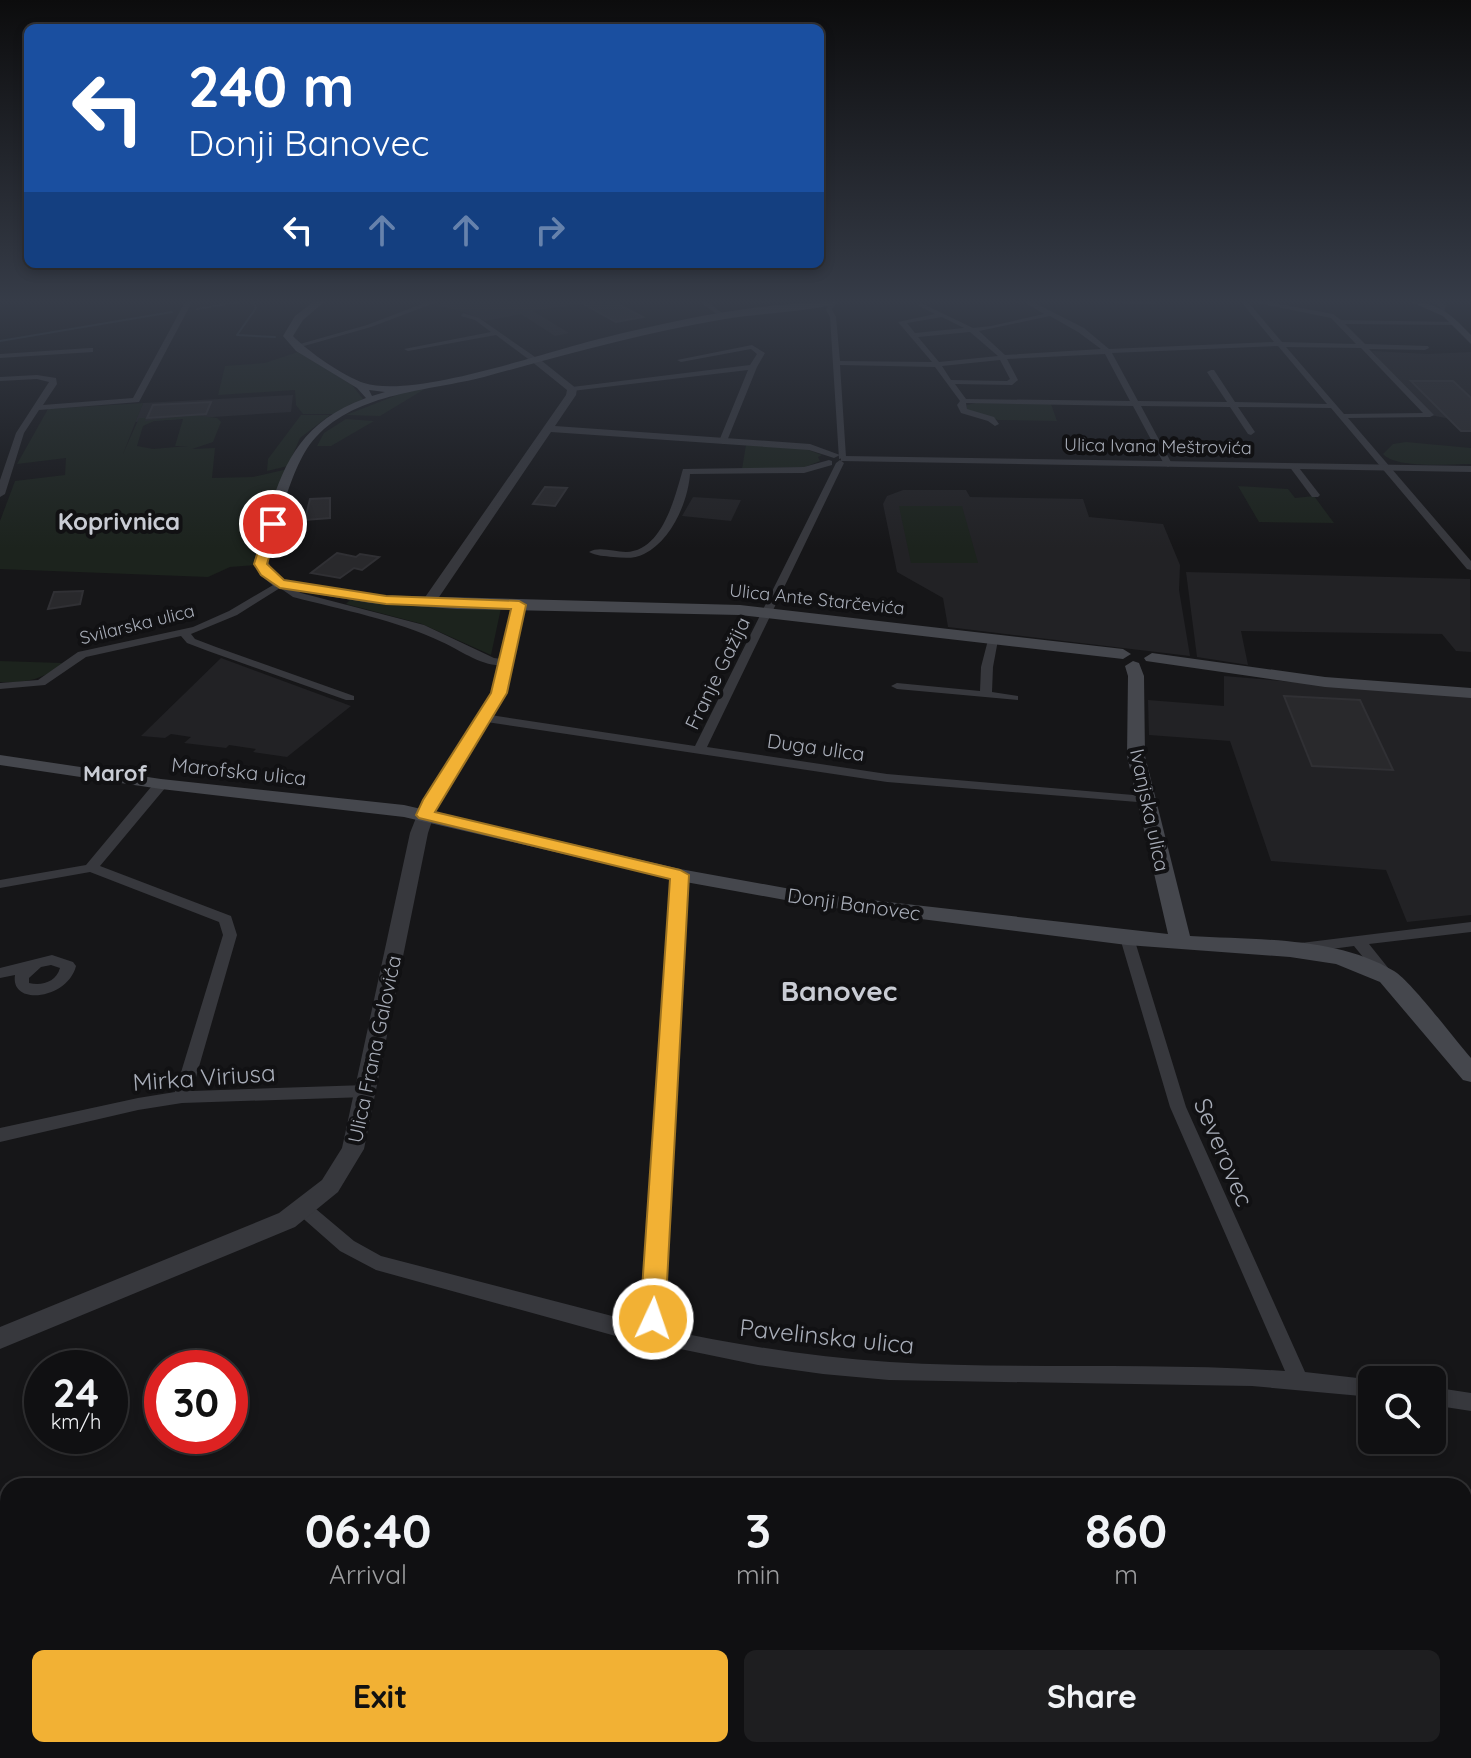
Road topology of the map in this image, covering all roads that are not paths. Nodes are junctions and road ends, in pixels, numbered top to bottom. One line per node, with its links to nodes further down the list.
1 (51, 384): 22 (street)
2 (145, 384): 22 (street)
3 (358, 384): 14 (main road)
4 (425, 384): 15 (main road)
5 (566, 384): 16 (street)
6 (613, 384): 16 (street)
7 (746, 384): 27 (street)
8 (836, 384): 29 (street)
9 (951, 384): 17 (street)
10 (1125, 384): 19 (street)
11 (1219, 384): 20 (street)
12 (1313, 384): 21 (street)
13 (1399, 384): 23 (street)
14 (361, 386): 15 (main road); 18 (main road)
15 (417, 386): 18 (main road)
16 (572, 389): 25 (street)
17 (964, 401): 19 (street); 24 (street)
18 (366, 403): 39 (main road)
19 (1135, 403): 20 (street); 30 (street)
20 (1232, 404): 21 (street); 26 (street)
21 (1331, 406): 23 (street)
22 (39, 408): 35 (street)
23 (1341, 416): 32 (street)
24 (995, 424)
25 (547, 429): 27 (street); 41 (street)
26 (1251, 432)
27 (723, 441): 28 (street)
28 (810, 447): 29 (street); 29 (street, Ulica Ivana Meštrovića)
29 (835, 460): 30 (street, Ulica Ivana Meštrovića); 34 (street); 34 (street); 43 (street, Franje Gažija)
30 (1168, 464): 31 (street, Ulica Ivana Meštrovića)
31 (1293, 466): 32 (street, Ulica Ivana Meštrovića); 36 (street)
32 (1386, 467): 33 (street, Ulica Ivana Meštrovića); 38 (street)
33 (1471, 469)
34 (807, 470): 37 (street)
35 (0, 494)
36 (1315, 495)
37 (594, 552)
38 (1471, 567)
39 (280, 584): 40 (main road, Ulica Ante Starčevića); 44 (street, Svilarska ulica)
40 (346, 601): 41 (main road, Ulica Ante Starčevića); 46 (street)
41 (428, 603): 42 (main road, Ulica Ante Starčevića)
42 (519, 605): 43 (main road, Ulica Ante Starčevića); 46 (street, Ulica Frana Galovića)
43 (766, 612): 45 (main road, Ulica Ante Starčevića); 55 (street, Franje Gažija)
44 (185, 634): 48 (street, Svilarska ulica); 52 (street)
45 (993, 640): 47 (main road, Ulica Ante Starčevića); 51 (street)
46 (505, 662): 54 (street, Ulica Frana Galovića)
47 (1137, 662): 50 (main road, Ulica Ante Starčevića); 58 (main road, Ivanjska ulica)
48 (0, 686)
49 (897, 686): 51 (street)
50 (1471, 693)
51 (986, 695): 53 (street)
52 (350, 698)
53 (1014, 698)
54 (484, 718): 55 (street, Duga ulica); 59 (street, Ulica Frana Galovića)
55 (700, 749): 58 (street, Duga ulica)
56 (0, 760): 57 (main road, Marofska ulica)
57 (161, 784): 59 (main road, Marofska ulica); 60 (street)
58 (1145, 800): 66 (main road, Ivanjska ulica)
59 (425, 815): 61 (main road, Donji Banovec); 72 (street, Ulica Frana Galovića)
60 (91, 868): 62 (street); 73 (street)
61 (680, 875): 64 (main road, Donji Banovec); 76 (street)
62 (0, 884)
63 (1471, 927): 65 (street, Donji Banovec)
64 (1127, 938): 66 (main road, Donji Banovec); 78 (street, Severovec)
65 (1357, 940): 67 (street, Donji Banovec); 70 (street)
66 (1181, 943): 67 (main road, Donji Banovec)
67 (1290, 950): 70 (main road, Donji Banovec)
68 (32, 966): 69 (street)
69 (0, 973)
70 (1388, 977): 71 (main road)
71 (1471, 1074)
72 (366, 1091): 73 (street, Mirka Viriusa); 75 (street, Ulica Frana Galovića)
73 (182, 1097): 74 (street, Mirka Viriusa)
74 (0, 1135)
75 (304, 1209): 76 (street, Pavelinska ulica); 77 (street, Ulica Frana Galovića)
76 (652, 1337): 78 (street, Pavelinska ulica)
77 (0, 1338)
78 (1298, 1378): 79 (street, Pavelinska ulica)
79 (1358, 1386)
80 (1446, 1398): 81 (street)
81 (1471, 1402)

